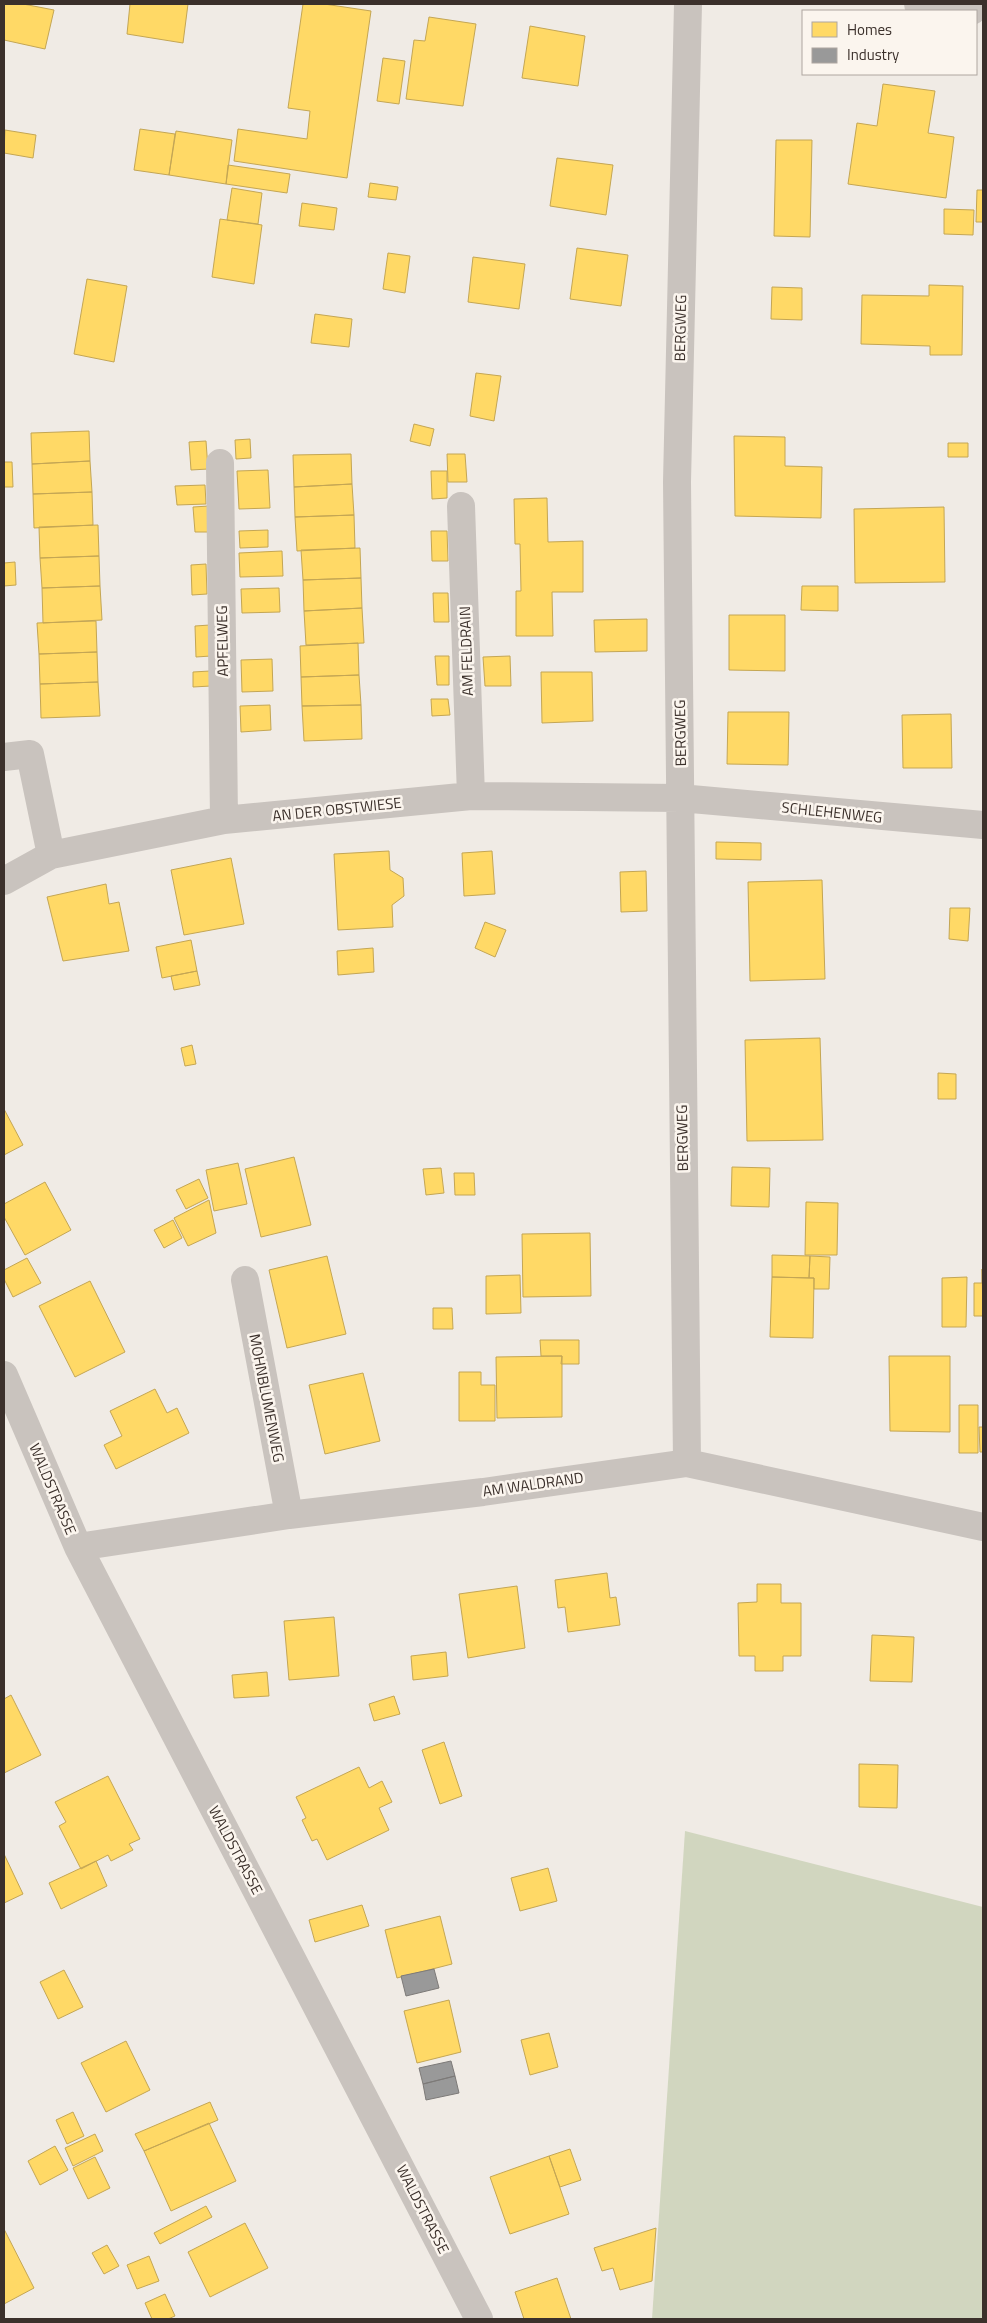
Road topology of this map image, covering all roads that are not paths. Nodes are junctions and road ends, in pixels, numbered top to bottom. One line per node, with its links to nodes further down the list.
1 (688, 4): 8 (street, BERGWEG)
2 (918, 4): 3 (street)
3 (964, 10)
4 (220, 463): 9 (street, APFELWEG)
5 (461, 506): 7 (street, AM FELDRAIN)
6 (4, 757): 11 (street)
7 (471, 796): 8 (street, AN DER OBSTWIESE); 9 (street, AN DER OBSTWIESE)
8 (680, 798): 10 (street, SCHLEHENWEG); 15 (street, BERGWEG)
9 (224, 820): 11 (street, AN DER OBSTWIESE)
10 (983, 825)
11 (51, 855): 12 (street, AN DER OBSTWIESE)
12 (4, 881)
13 (245, 1280): 16 (street, MOHNBLUMENWEG)
14 (4, 1375): 18 (street, WALDSTRASSE)
15 (686, 1462): 16 (street, AM WALDRAND); 17 (street, AM WALDRAND)
16 (289, 1516): 18 (street, AM WALDRAND)
17 (983, 1527)
18 (78, 1547): 19 (street, WALDSTRASSE)
19 (479, 2319)

